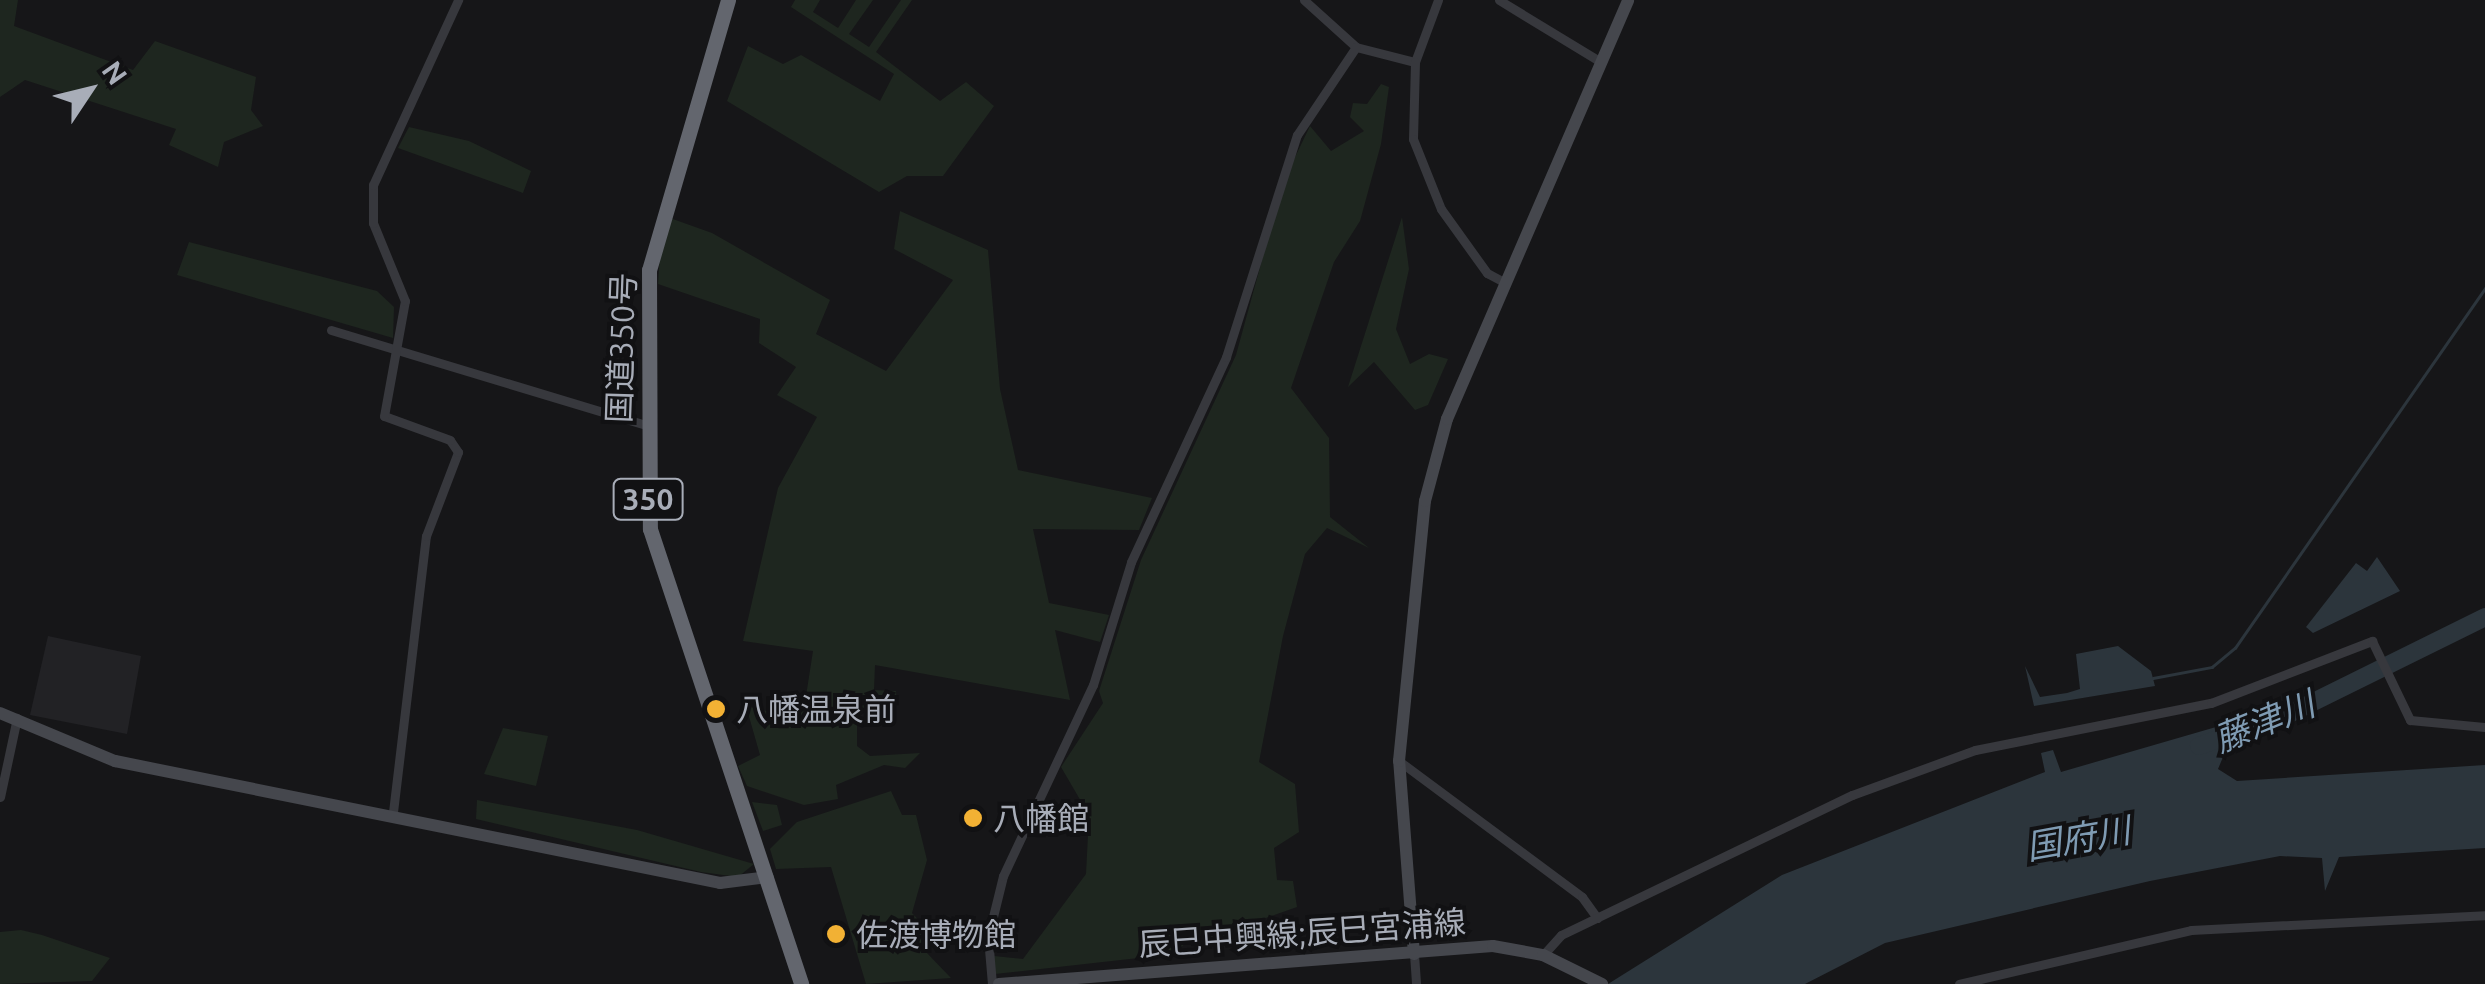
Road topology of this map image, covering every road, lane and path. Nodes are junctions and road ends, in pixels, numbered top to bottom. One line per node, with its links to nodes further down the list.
1 (458, 0): 12 (street)
2 (728, 0): 13 (highway, 国道350号 / 350)
3 (1304, 0): 7 (street)
4 (1438, 0): 8 (street)
5 (1499, 0): 9 (street)
6 (1628, 0): 9 (street)
7 (1356, 47): 8 (street); 26 (street)
8 (1414, 62): 10 (street)
9 (1601, 62): 10 (street)
10 (1506, 283): 17 (street)
11 (331, 330): 12 (street)
12 (400, 351): 13 (street); 19 (street)
13 (645, 425): 20 (highway, 国道350号 / 350)
14 (0, 713): 15 (street)
15 (17, 718): 18 (street); 19 (street)
16 (2485, 727): 22 (street)
17 (1399, 761): 22 (street); 23 (street)
18 (0, 796)
19 (393, 812): 20 (street)
20 (768, 877): 25 (highway, 国道350号 / 350)
21 (2485, 915): 29 (street)
22 (1597, 918): 24 (street)
23 (1414, 954): 24 (street, 辰巳中興線;辰巳宮浦線); 26 (street, 辰巳中興線;辰巳宮浦線); 27 (street)
24 (1548, 957): 28 (street, 辰巳中興線;辰巳宮浦線)
25 (800, 984)
26 (995, 984)
27 (1416, 984)
28 (1602, 984)
29 (1958, 984)

